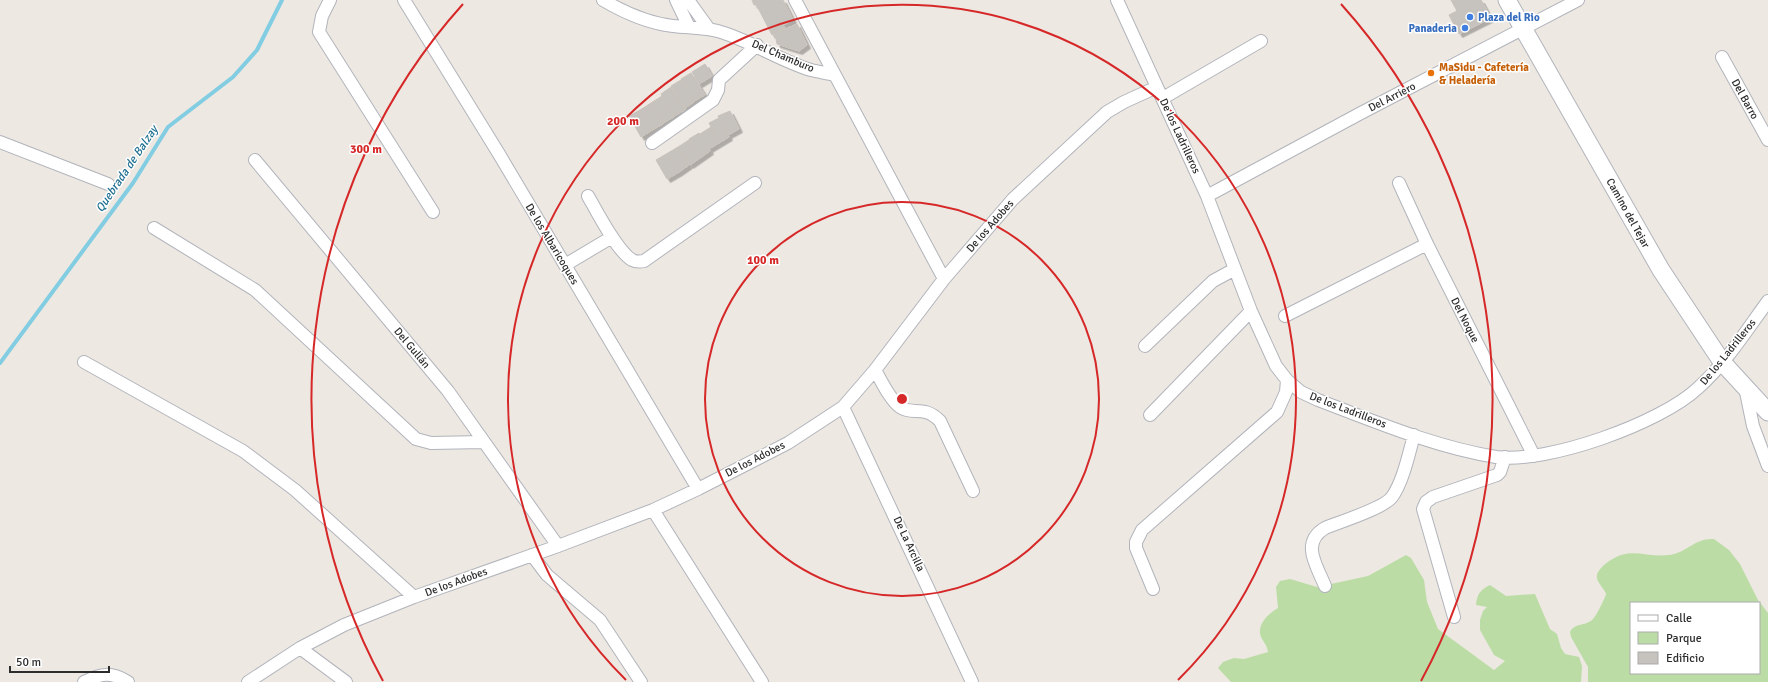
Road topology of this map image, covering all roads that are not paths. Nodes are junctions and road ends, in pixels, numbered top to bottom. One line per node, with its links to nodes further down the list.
1 (330, 0): 27 (street)
2 (404, 0): 31 (street, De los Albaricoques)
3 (602, 0): 10 (street, Del Chamburo)
4 (676, 0): 10 (street)
5 (688, 0): 12 (street)
6 (795, 0): 16 (street)
7 (1118, 0): 17 (street, De los Ladrilleros)
8 (1507, 0): 11 (street, Camino del Tejar)
9 (1578, 0): 11 (street, Del Arriero)
10 (689, 27): 12 (street, Del Chamburo)
11 (1525, 28): 26 (street, Del Arriero); 39 (street, Camino del Tejar)
12 (709, 29): 14 (street, Del Chamburo)
13 (1261, 41): 17 (street, De los Adobes)
14 (757, 45): 16 (street, Del Chamburo); 20 (street)
15 (1722, 57): 18 (street, Del Barro)
16 (835, 74): 33 (street)
17 (1160, 92): 26 (street, De los Ladrilleros); 33 (street, De los Adobes)
18 (1768, 140)
19 (0, 142): 24 (street)
20 (652, 143)
21 (255, 160): 47 (street, Del Gullán)
22 (755, 183): 29 (street)
23 (1399, 183): 30 (street, Del Noque)
24 (108, 184)
25 (588, 196): 29 (street)
26 (1207, 196): 32 (street, De los Ladrilleros)
27 (433, 212)
28 (154, 228): 47 (street)
29 (612, 237): 31 (street)
30 (1427, 244): 36 (street); 48 (street, Del Noque)
31 (565, 265): 51 (street, De los Albaricoques)
32 (1235, 268): 35 (street, De los Ladrilleros); 37 (street)
33 (944, 280): 40 (street, De los Adobes)
34 (1768, 301): 39 (street, De los Ladrilleros)
35 (1251, 311): 41 (street, De los Ladrilleros); 45 (street)
36 (1285, 316)
37 (1145, 346)
38 (84, 362): 58 (street)
39 (1722, 362): 42 (street, Camino del Tejar); 48 (street, De los Ladrilleros)
40 (875, 370): 43 (street, De los Adobes); 52 (street)
41 (1287, 380): 46 (street, De los Ladrilleros); 57 (street)
42 (1745, 387): 44 (street, Camino del Tejar); 50 (street)
43 (843, 407): 51 (street, De los Adobes); 67 (street, De La Arcilla)
44 (1768, 412)
45 (1150, 415)
46 (1414, 435): 49 (street, De los Ladrilleros); 56 (street)
47 (484, 442): 54 (street, Del Gullán)
48 (1534, 456): 49 (street, De los Ladrilleros)
49 (1505, 457): 59 (street)
50 (1768, 466)
51 (698, 489): 53 (street, De los Adobes)
52 (974, 491)
53 (653, 510): 54 (street, De los Adobes); 66 (street)
54 (558, 546): 55 (street, De los Adobes)
55 (532, 555): 58 (street, De los Adobes); 65 (street)
56 (1325, 586)
57 (1153, 589)
58 (414, 597): 60 (street, De los Adobes)
59 (1454, 617)
60 (300, 648): 63 (street, De los Adobes); 64 (street)
61 (84, 682): 62 (street)
62 (128, 682)
63 (249, 682)
64 (346, 682)
65 (641, 682)
66 (762, 682)
67 (972, 682)

